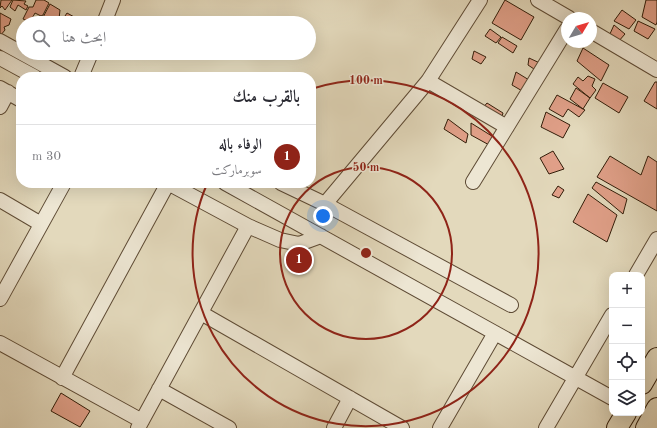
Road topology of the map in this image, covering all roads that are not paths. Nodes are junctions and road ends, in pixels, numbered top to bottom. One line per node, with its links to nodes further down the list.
1 (113, 0): 5 (street)
2 (480, 0): 17 (street)
3 (538, 0): 4 (street)
4 (561, 14)
5 (107, 16)
6 (597, 35): 13 (street)
7 (561, 39): 21 (street)
8 (0, 41): 9 (street)
9 (16, 50)
10 (0, 58): 14 (street)
11 (34, 60): 15 (street)
12 (88, 60): 16 (street)
13 (657, 70)
14 (26, 72)
15 (56, 72)
16 (83, 72)
17 (428, 81): 21 (street); 29 (street)
18 (4, 90): 19 (street); 20 (street)
19 (16, 97)
20 (0, 107)
21 (507, 127): 22 (street)
22 (473, 182)
23 (61, 188): 30 (street)
24 (165, 188): 42 (street)
25 (177, 188): 31 (street)
26 (234, 188): 32 (street)
27 (291, 188): 29 (street)
28 (0, 200): 30 (street)
29 (325, 204): 36 (street)
30 (42, 224): 35 (street)
31 (248, 226): 32 (street); 37 (street)
32 (321, 236): 39 (street)
33 (657, 239): 34 (street)
34 (638, 272)
35 (0, 298)
36 (511, 305)
37 (201, 313): 45 (street); 47 (street)
38 (609, 320): 43 (street)
39 (495, 333): 43 (street); 54 (street)
40 (0, 343): 42 (street)
41 (657, 358): 44 (highway)
42 (62, 378): 50 (street)
43 (574, 378): 46 (street); 55 (street)
44 (644, 380)
45 (159, 389): 50 (street); 51 (street)
46 (609, 396)
47 (350, 398): 52 (street); 53 (street)
48 (657, 408): 57 (highway)
49 (624, 416): 56 (highway)
50 (140, 424)
51 (229, 428)
52 (334, 428)
53 (402, 428)
54 (440, 428)
55 (546, 428)
56 (617, 428)
57 (646, 428)

